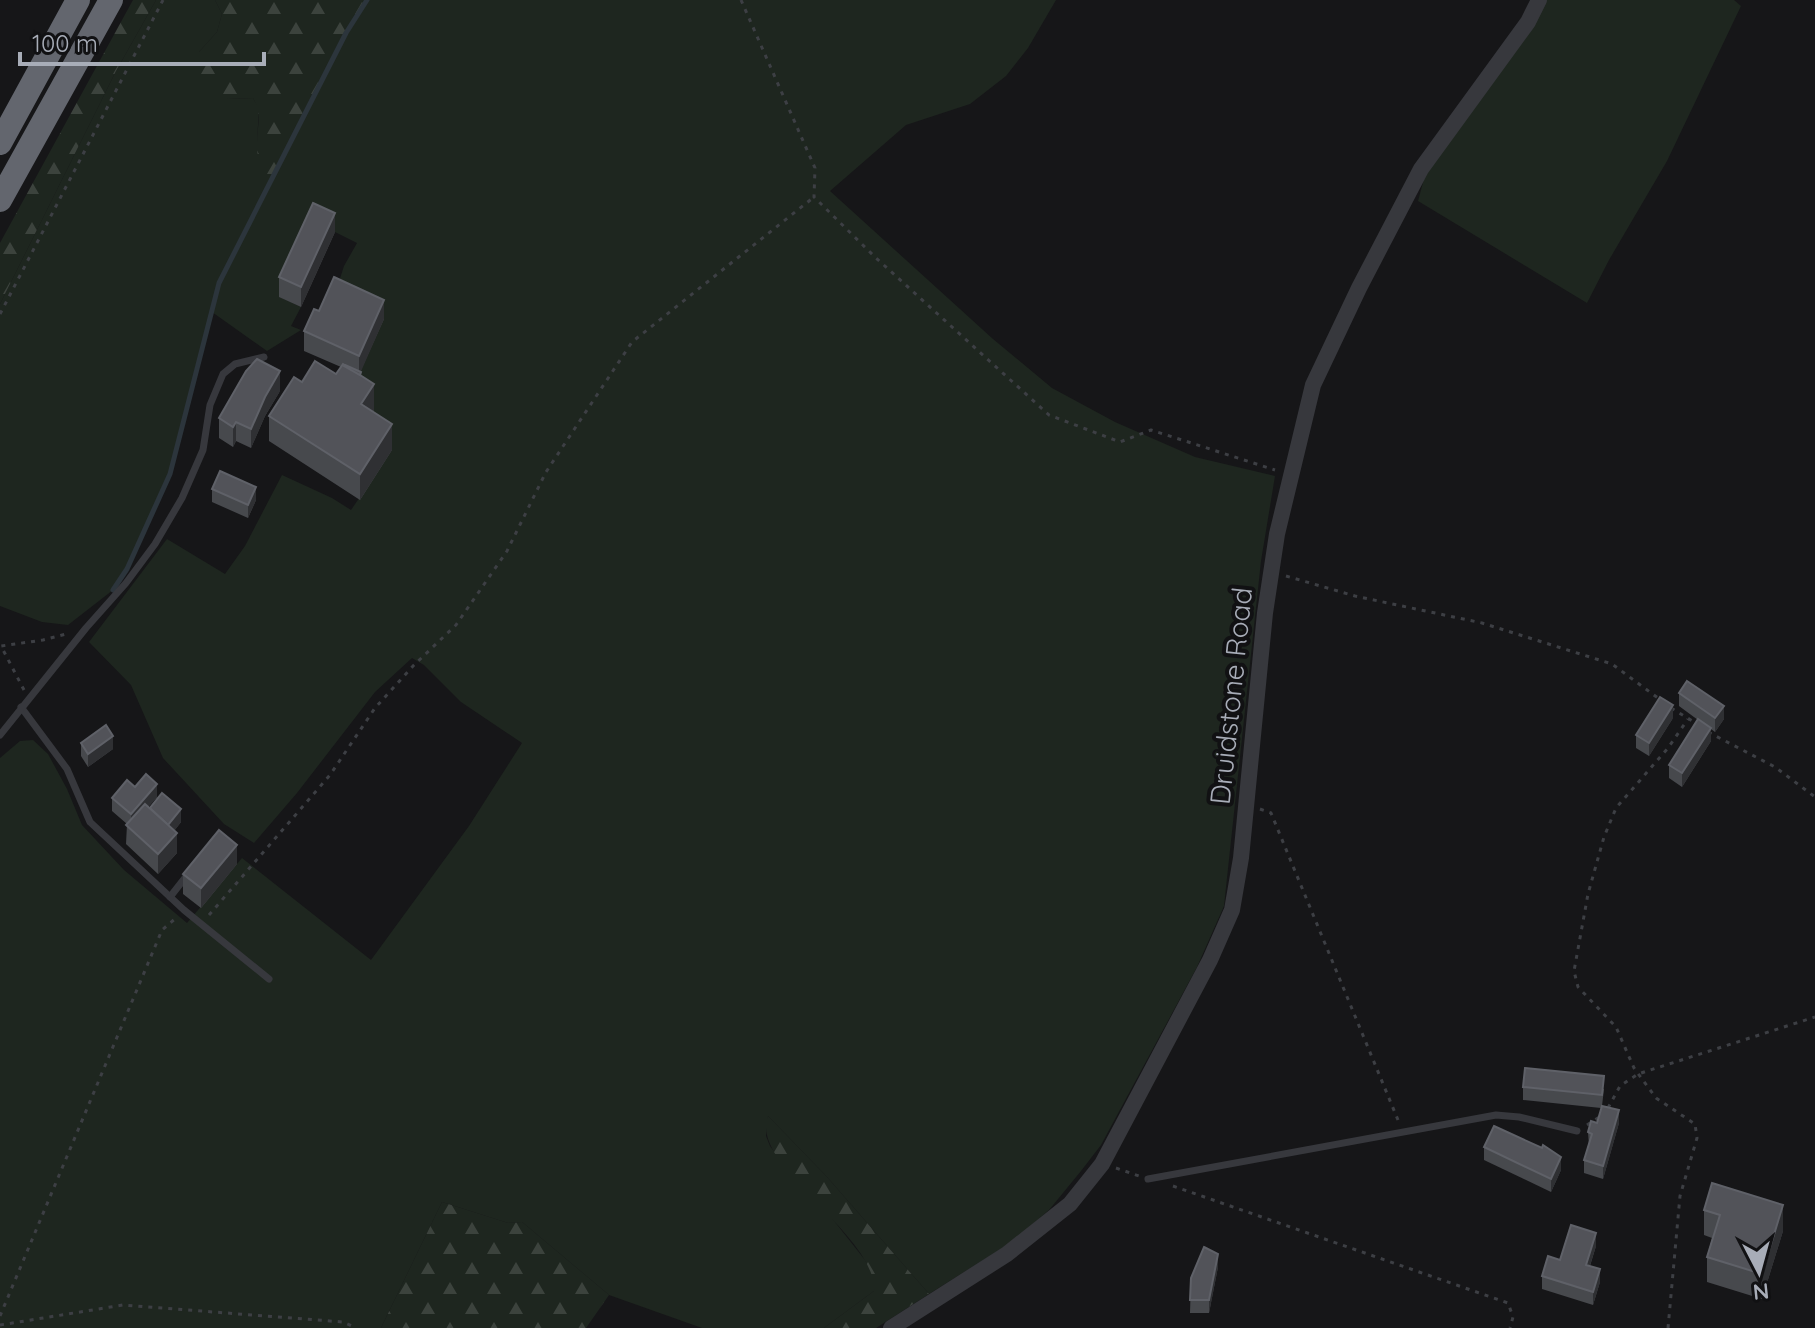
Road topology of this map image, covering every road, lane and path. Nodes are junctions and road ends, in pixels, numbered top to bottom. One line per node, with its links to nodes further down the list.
1 (78, 0): 6 (highway)
2 (111, 0): 8 (highway)
3 (163, 0): 9 (path)
4 (741, 0): 7 (path)
5 (1539, 0): 11 (street, Druidstone Road)
6 (0, 143)
7 (814, 197): 11 (path); 24 (path)
8 (0, 200)
9 (0, 314)
10 (264, 357): 13 (lane)
11 (1290, 472): 12 (street, Druidstone Road)
12 (1271, 572): 17 (path); 20 (street, Druidstone Road)
13 (86, 628): 14 (path); 15 (lane)
14 (0, 646): 15 (path)
15 (28, 699): 16 (lane)
16 (21, 707): 18 (lane); 22 (lane)
17 (1688, 719): 19 (path); 27 (path)
18 (0, 735)
19 (1815, 797)
20 (1245, 804): 29 (path); 30 (street, Druidstone Road)
21 (193, 867): 22 (lane)
22 (170, 897): 23 (lane)
23 (184, 910): 24 (lane); 32 (path)
24 (202, 923): 25 (lane)
25 (269, 979)
26 (1815, 1017): 27 (path)
27 (1638, 1074): 28 (path); 37 (path)
28 (1577, 1131): 29 (lane)
29 (1403, 1132): 31 (lane)
30 (1102, 1164): 31 (path); 35 (street, Druidstone Road)
31 (1148, 1179): 36 (path)
32 (0, 1316)
33 (0, 1325): 34 (path)
34 (356, 1328)
35 (891, 1328)
36 (1510, 1328)
37 (1668, 1328)

